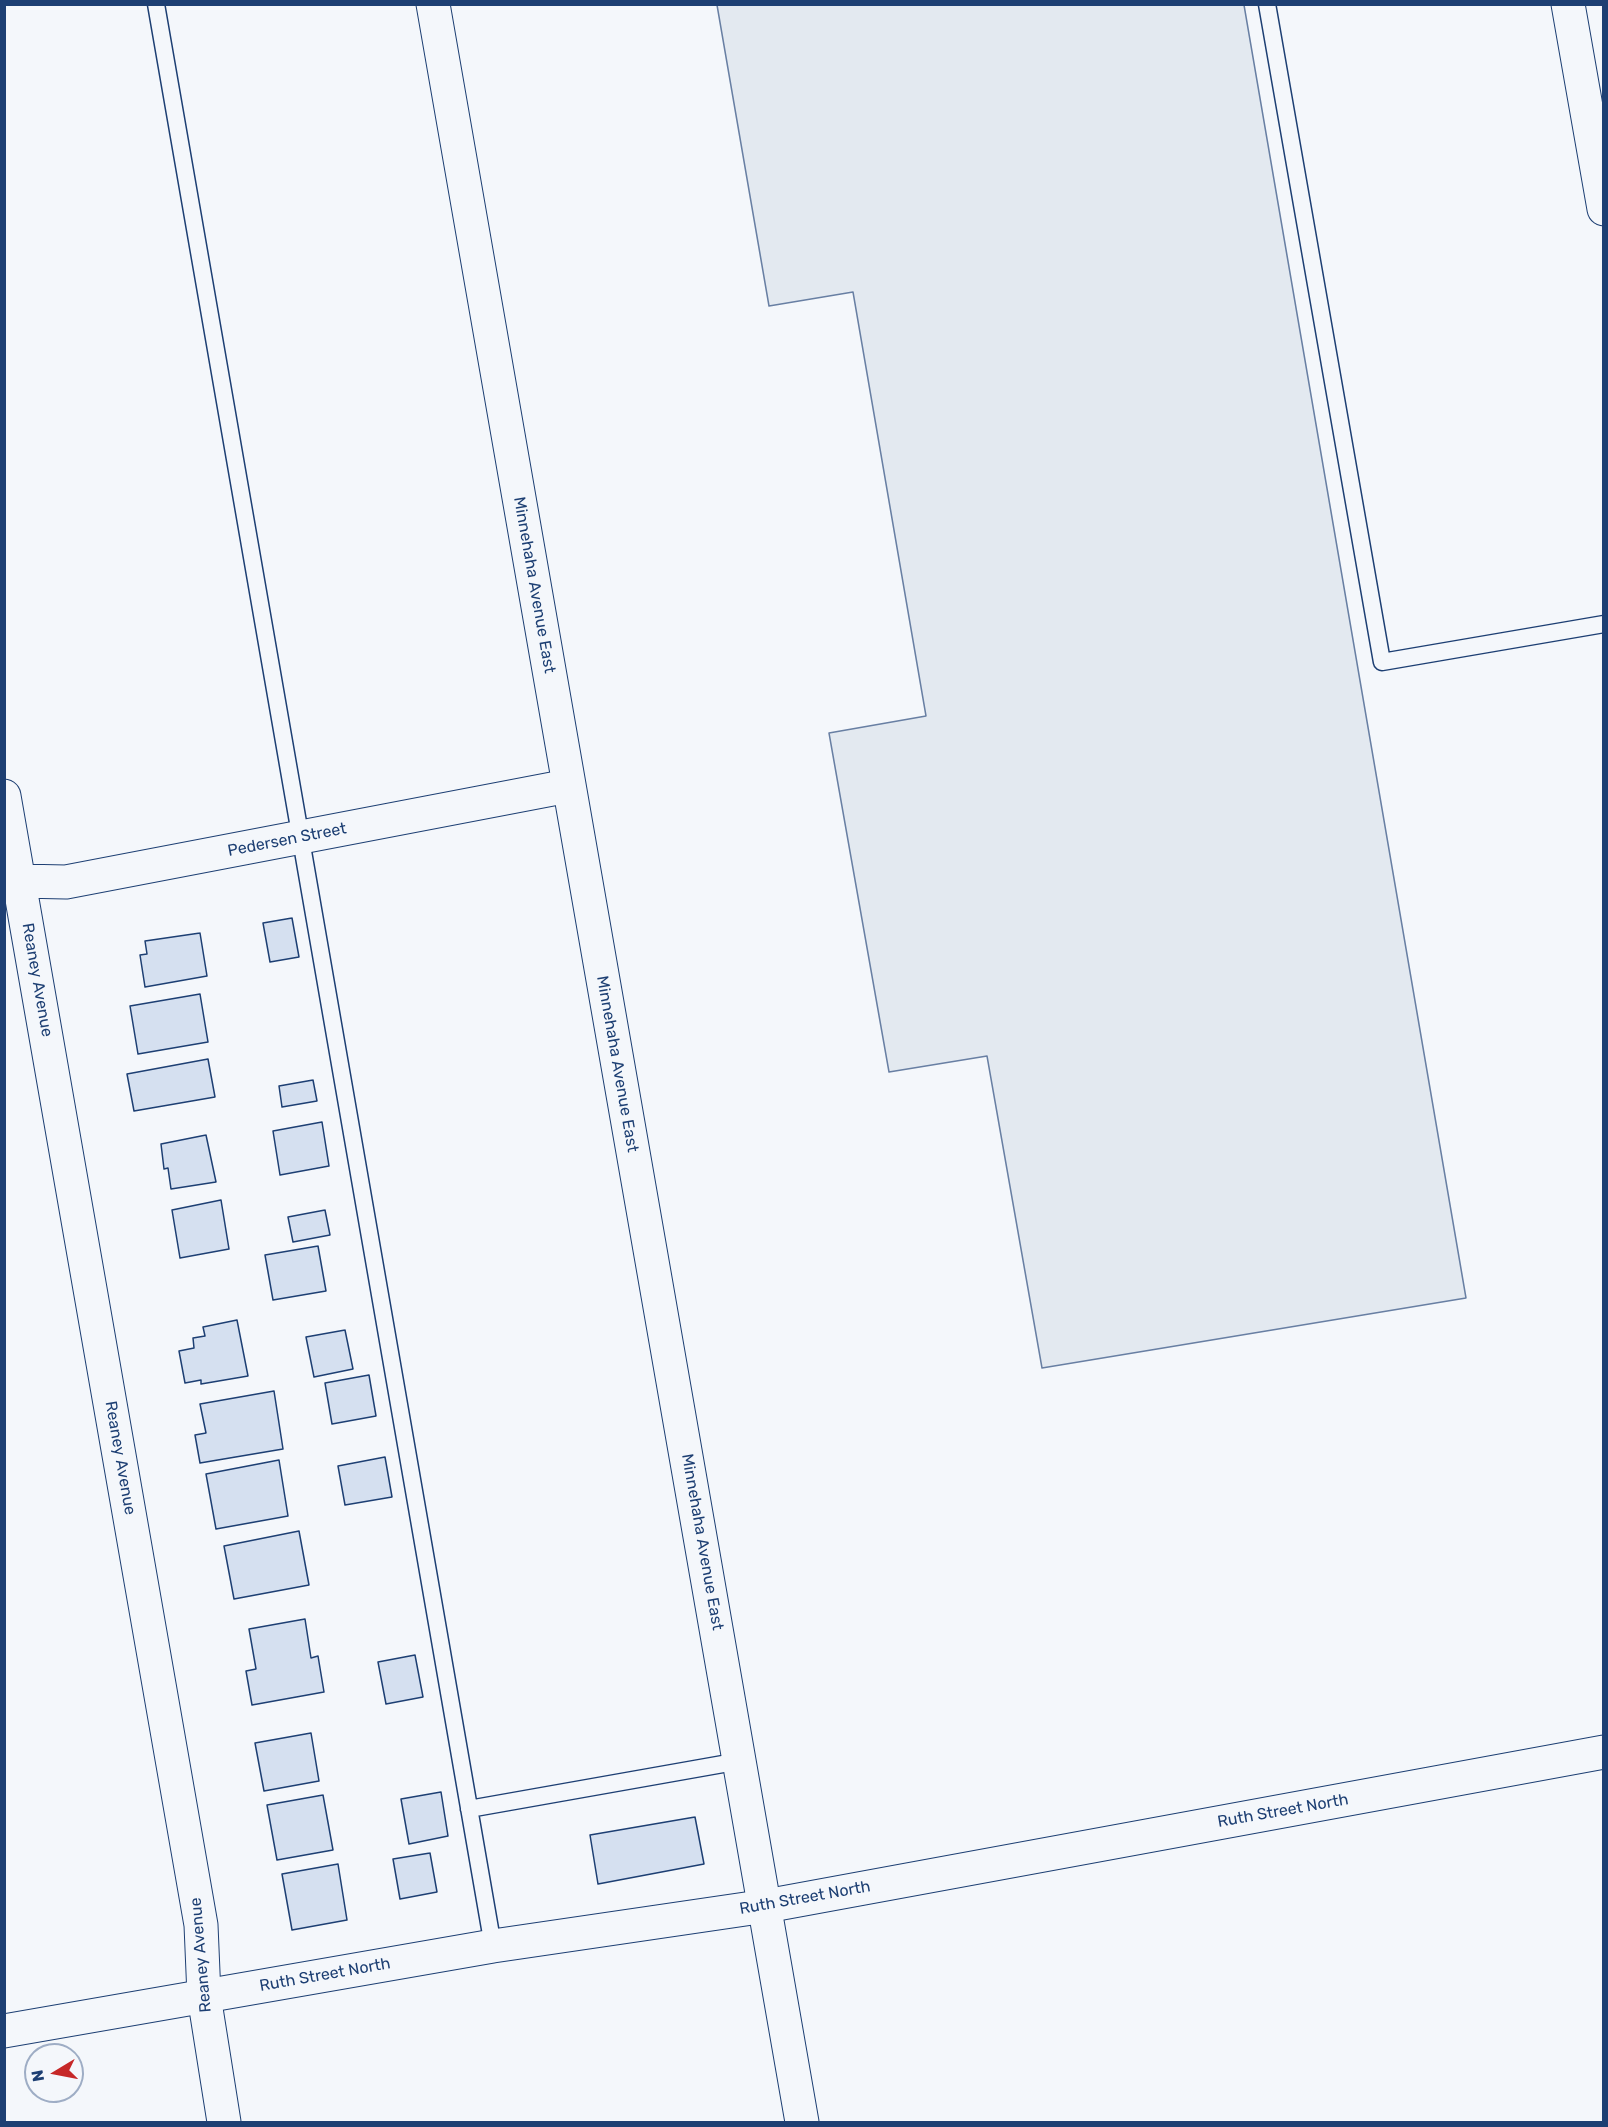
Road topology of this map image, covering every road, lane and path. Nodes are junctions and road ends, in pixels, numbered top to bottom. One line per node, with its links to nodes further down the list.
1 (156, 4): 9 (lane)
2 (433, 4): 7 (street, Minnehaha Avenue East)
3 (1267, 4): 6 (lane)
4 (1568, 4): 5 (street)
5 (1604, 209)
6 (1604, 624)
7 (568, 786): 9 (street, Pedersen Street); 12 (street, Minnehaha Avenue East)
8 (4, 796): 10 (street, Reaney Avenue)
9 (302, 838): 10 (street, Pedersen Street); 13 (lane)
10 (12, 883): 16 (street, Reaney Avenue)
11 (1604, 1752): 14 (street, Ruth Street North)
12 (740, 1761): 13 (lane); 14 (street, Minnehaha Avenue East)
13 (469, 1809): 15 (lane)
14 (766, 1906): 15 (street, Ruth Street North); 19 (street, Minnehaha Avenue East)
15 (494, 1946): 16 (street, Ruth Street North)
16 (204, 1996): 17 (street, Ruth Street North); 18 (street, Reaney Avenue)
17 (4, 2031)
18 (224, 2122)
19 (802, 2122)

